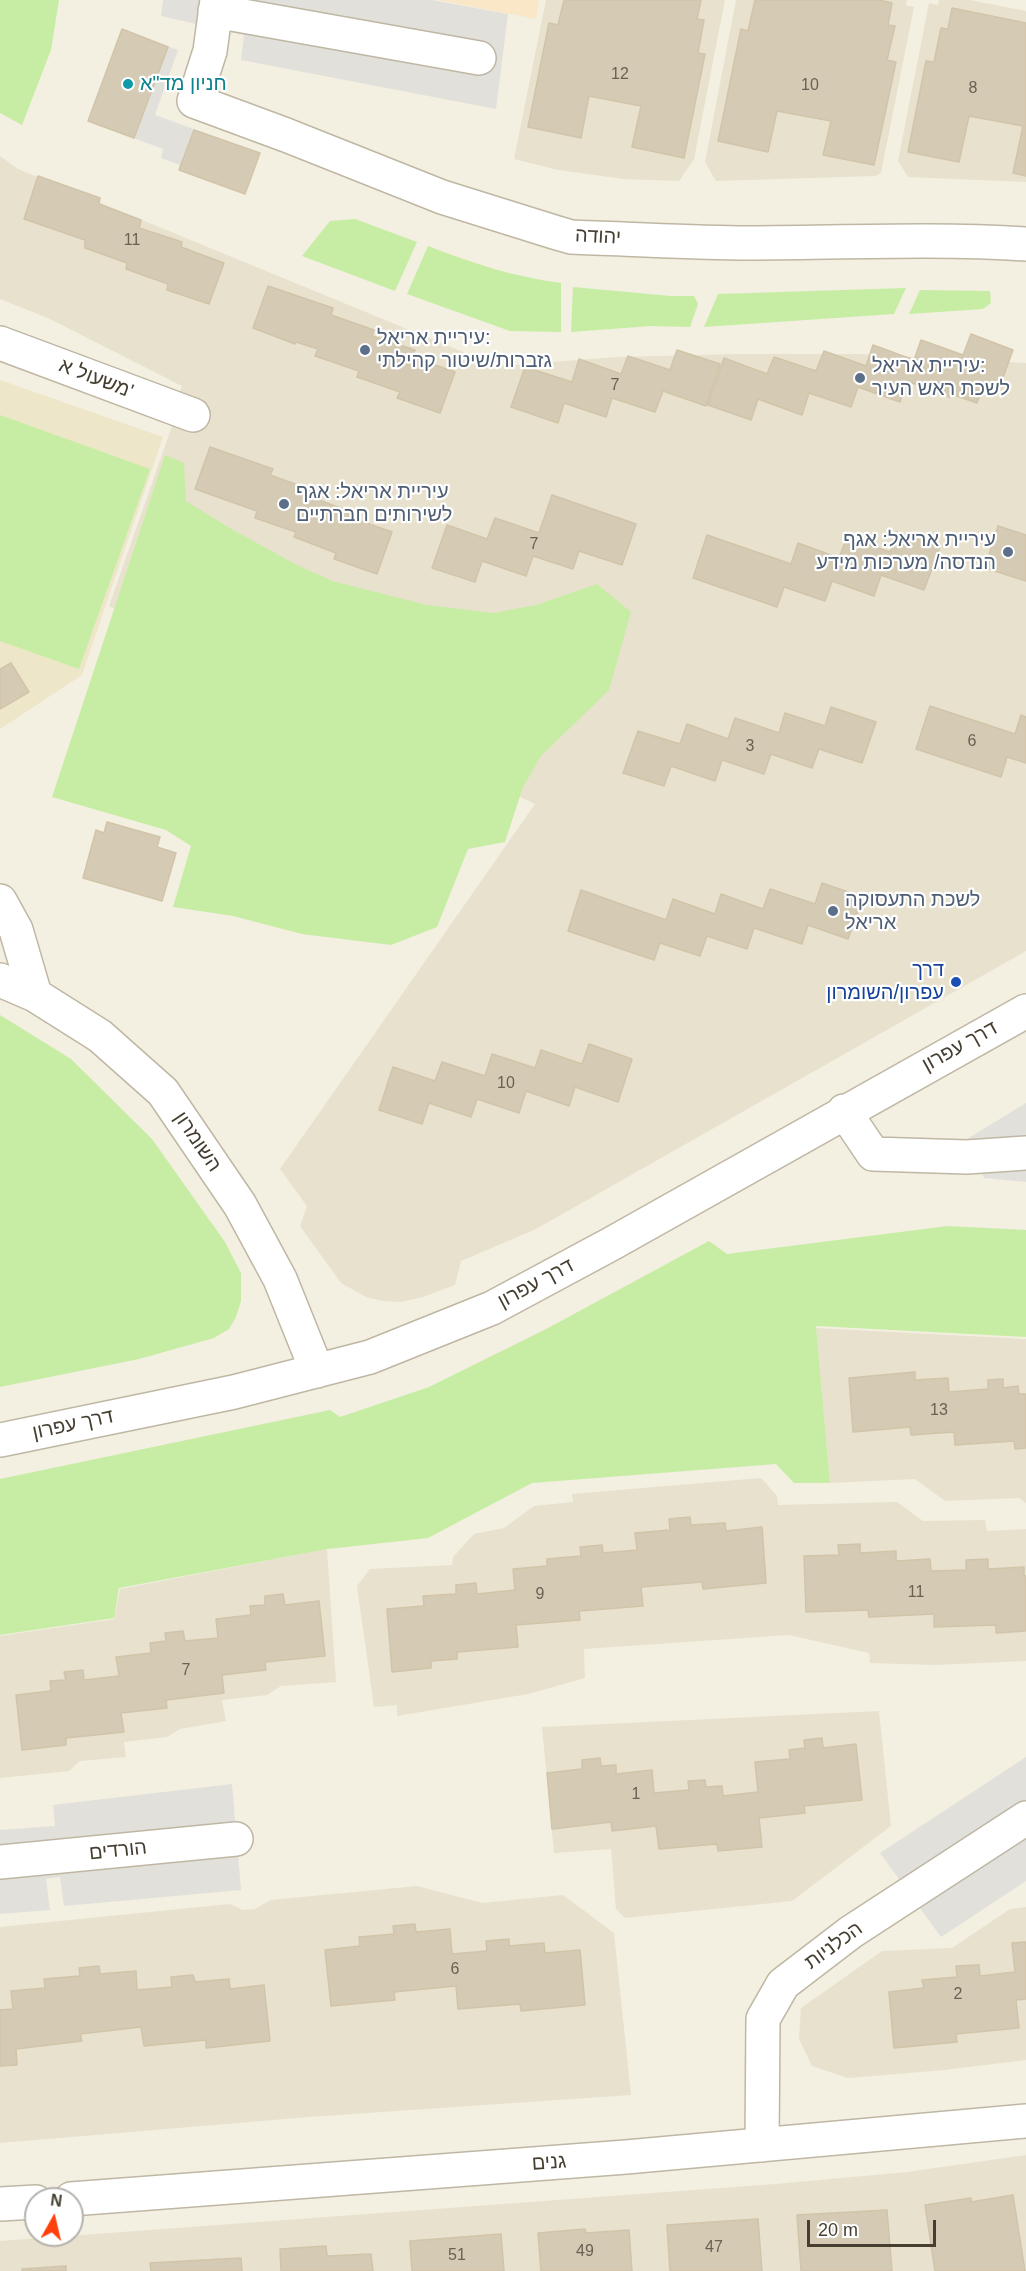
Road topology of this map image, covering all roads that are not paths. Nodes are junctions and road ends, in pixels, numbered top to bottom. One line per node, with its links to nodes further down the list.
1 (216, 6): 2 (street); 3 (street, יהודה)
2 (479, 58)
3 (1026, 244)
4 (0, 343): 5 (street, משעול א')
5 (193, 415)
6 (0, 901): 8 (street)
7 (0, 980): 8 (street, השומרון)
8 (35, 995): 12 (street, השומרון)
9 (1026, 1011): 10 (street, דרך עפרון)
10 (844, 1111): 11 (street); 12 (street, דרך עפרון)
11 (1026, 1154)
12 (317, 1371): 13 (street, דרך עפרון)
13 (0, 1440)
14 (1026, 1818): 18 (street, הכלניות)
15 (236, 1839): 16 (street, הורדים)
16 (0, 1862)
17 (1026, 2121): 18 (street, גנים)
18 (762, 2145): 19 (street, גנים)
19 (84, 2198)
20 (24, 2203): 21 (street)
21 (0, 2204)

